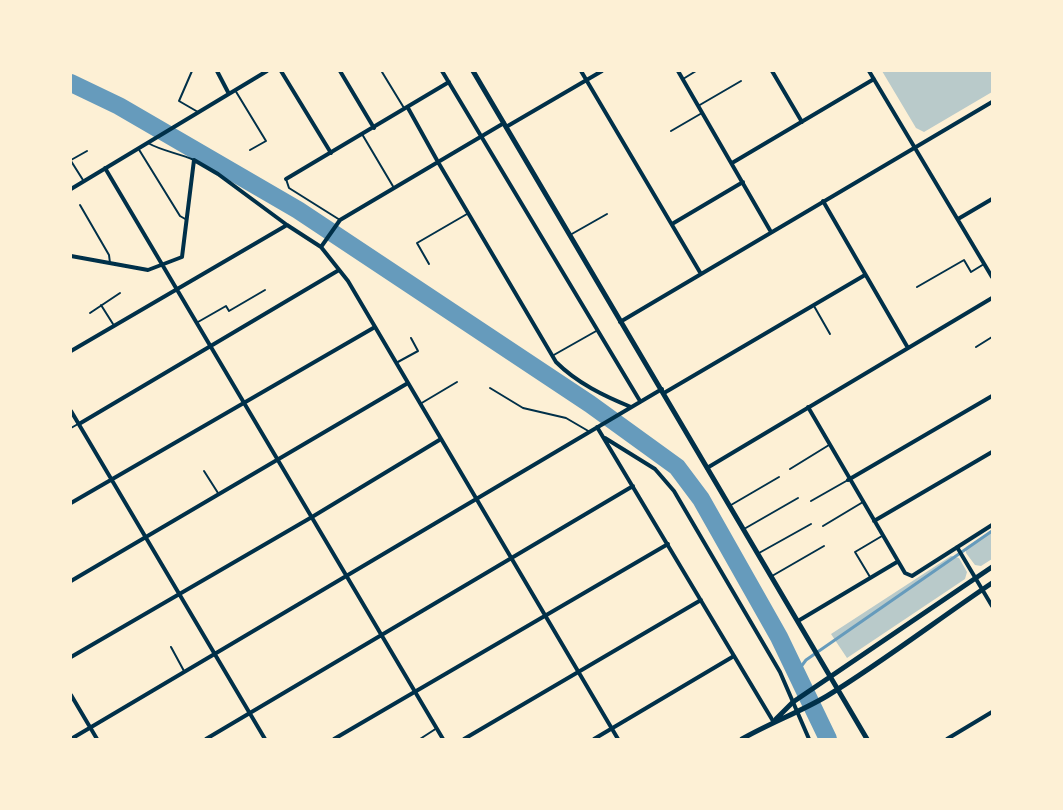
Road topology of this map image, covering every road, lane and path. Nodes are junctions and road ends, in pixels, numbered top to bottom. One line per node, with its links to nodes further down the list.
1 (192, 71): 25 (lane)
2 (218, 71): 21 (street)
3 (267, 71): 20 (street)
4 (281, 71): 38 (street)
5 (340, 71): 29 (street)
6 (442, 71): 19 (street)
7 (473, 71): 28 (street)
8 (581, 71): 17 (street)
9 (602, 71): 17 (street)
10 (678, 71): 15 (street)
11 (696, 71): 15 (lane)
12 (772, 71): 27 (street)
13 (869, 71): 16 (street)
14 (382, 72): 24 (lane)
15 (682, 79): 23 (street)
16 (874, 79): 27 (street); 34 (street)
17 (587, 80): 28 (street); 57 (street)
18 (741, 81): 23 (lane)
19 (449, 82): 24 (street); 32 (street)
20 (235, 90): 21 (street); 36 (lane)
21 (228, 94): 25 (street)
22 (992, 102): 34 (street)
23 (698, 106): 26 (street)
24 (406, 108): 29 (street); 41 (street)
25 (198, 112): 33 (street)
26 (702, 113): 30 (lane); 42 (street)
27 (802, 122): 42 (street)
28 (505, 125): 32 (street); 60 (street)
29 (374, 128): 31 (street)
30 (671, 131)
31 (362, 134): 38 (street); 47 (lane)
32 (482, 136): 41 (street); 83 (street)
33 (146, 142): 35 (street); 40 (lane)
34 (915, 146): 50 (street); 54 (street)
35 (137, 147): 43 (street); 55 (lane)
36 (250, 150)
37 (87, 151): 39 (lane)
38 (330, 153): 44 (street)
39 (71, 160): 45 (lane)
40 (194, 160): 55 (street); 58 (street)
41 (438, 162): 47 (street); 52 (street)
42 (732, 163): 46 (street)
43 (105, 168): 45 (street); 66 (street)
44 (286, 179): 56 (lane)
45 (83, 181): 48 (street)
46 (743, 182): 57 (street); 59 (street)
47 (394, 188): 56 (street)
48 (71, 189)
49 (992, 199): 54 (street)
50 (823, 201): 59 (street); 69 (street)
51 (80, 205): 63 (lane)
52 (468, 214): 64 (lane); 91 (street)
53 (607, 214): 60 (lane)
54 (958, 219): 65 (street)
55 (186, 220): 66 (street)
56 (339, 221): 61 (street)
57 (672, 224): 68 (street)
58 (287, 225): 61 (street); 72 (street)
59 (771, 232): 68 (street)
60 (570, 235): 79 (street)
61 (321, 247): 67 (street)
62 (71, 256): 63 (street)
63 (110, 263): 66 (street)
64 (429, 264)
65 (984, 264): 70 (street); 71 (lane)
66 (163, 266): 72 (street)
67 (339, 270): 82 (street); 88 (street)
68 (701, 274): 79 (street)
69 (865, 275): 77 (street); 89 (street)
70 (992, 277)
71 (917, 287)
72 (177, 289): 80 (street); 81 (street)
73 (265, 290): 80 (lane)
74 (120, 294): 76 (lane)
75 (992, 298): 89 (street)
76 (101, 305): 78 (lane); 81 (lane)
77 (814, 305): 84 (lane); 96 (street)
78 (90, 313)
79 (620, 322): 96 (street)
80 (197, 323): 88 (street)
81 (114, 326): 90 (street)
82 (374, 327): 92 (street); 99 (street)
83 (598, 330): 91 (lane); 98 (street)
84 (830, 334)
85 (992, 337): 87 (lane)
86 (411, 338): 92 (lane)
87 (976, 346)
88 (211, 347): 99 (street); 104 (street)
89 (908, 348): 102 (street)
90 (71, 351)
91 (552, 356): 101 (street)
92 (396, 363): 93 (street)
93 (408, 382): 100 (street); 112 (street)
94 (457, 382): 100 (lane)
95 (490, 388): 107 (lane)
96 (663, 391): 98 (street); 113 (street)
97 (992, 396): 118 (street)
98 (640, 401): 101 (street)
99 (245, 403): 112 (street); 117 (street)
100 (420, 404): 109 (street)
101 (631, 406): 105 (street)
102 (808, 407): 110 (street); 113 (street)
103 (71, 411): 104 (street)
104 (79, 424): 106 (lane); 117 (street)
105 (599, 426): 107 (street); 108 (street)
106 (71, 428)
107 (590, 432): 121 (street)
108 (605, 438): 119 (street); 165 (street)
109 (441, 439): 121 (street); 127 (street)
110 (829, 445): 114 (lane); 118 (street)
111 (992, 452): 128 (street)
112 (278, 460): 120 (street); 127 (street)
113 (707, 468): 126 (street)
114 (790, 468)
115 (204, 471): 120 (lane)
116 (779, 477): 126 (lane)
117 (112, 480): 125 (street); 134 (street)
118 (848, 480): 123 (lane); 124 (street)
119 (634, 486): 135 (street); 139 (street)
120 (219, 495): 134 (street)
121 (475, 498): 139 (street); 142 (street)
122 (798, 498): 132 (lane)
123 (811, 501)
124 (862, 502): 128 (street); 131 (lane)
125 (71, 503)
126 (730, 506): 132 (street)
127 (312, 517): 142 (street); 149 (street)
128 (874, 521): 133 (street)
129 (811, 524): 138 (lane)
130 (992, 524): 137 (street)
131 (823, 526)
132 (744, 530): 138 (street)
133 (882, 536): 140 (street); 144 (lane)
134 (146, 538): 146 (street); 149 (street)
135 (668, 544): 150 (street); 152 (street)
136 (824, 546): 143 (lane)
137 (957, 547): 140 (street); 145 (street)
138 (758, 554): 143 (street)
139 (511, 558): 152 (street); 154 (street)
140 (897, 562): 144 (street)
141 (992, 567): 145 (street)
142 (346, 575): 154 (street); 156 (street)
143 (771, 576): 153 (street)
144 (870, 578): 153 (street)
145 (976, 578): 148 (street); 161 (street)
146 (71, 582)
147 (992, 582): 148 (street)
148 (982, 589): 151 (street); 162 (street)
149 (180, 594): 156 (street); 158 (street)
150 (700, 600): 157 (street); 160 (street)
151 (992, 606)
152 (545, 614): 160 (street); 163 (street)
153 (798, 621): 161 (street)
154 (380, 634): 163 (street); 167 (street)
155 (171, 647): 159 (lane)
156 (214, 653): 159 (street); 167 (street)
157 (734, 656): 169 (street); 172 (street)
158 (71, 657)
159 (184, 671): 170 (street)
160 (578, 671): 172 (street); 180 (street)
161 (831, 678): 162 (street); 165 (street)
162 (838, 689): 168 (street); 185 (street)
163 (416, 692): 171 (street); 177 (street)
164 (71, 695): 170 (street)
165 (792, 702): 168 (street); 169 (street)
166 (992, 712): 186 (street)
167 (250, 713): 175 (street); 176 (street)
168 (797, 713): 169 (street); 184 (street)
169 (774, 721): 183 (street)
170 (90, 727): 173 (street); 174 (street)
171 (437, 728): 178 (lane); 179 (street)
172 (612, 728): 181 (street); 182 (street)
173 (71, 739)
174 (97, 739)
175 (206, 739)
176 (265, 739)
177 (334, 739)
178 (420, 739)
179 (443, 739)
180 (464, 739)
181 (594, 739)
182 (618, 739)
183 (742, 739)
184 (808, 739)
185 (867, 739)
186 (947, 739)

